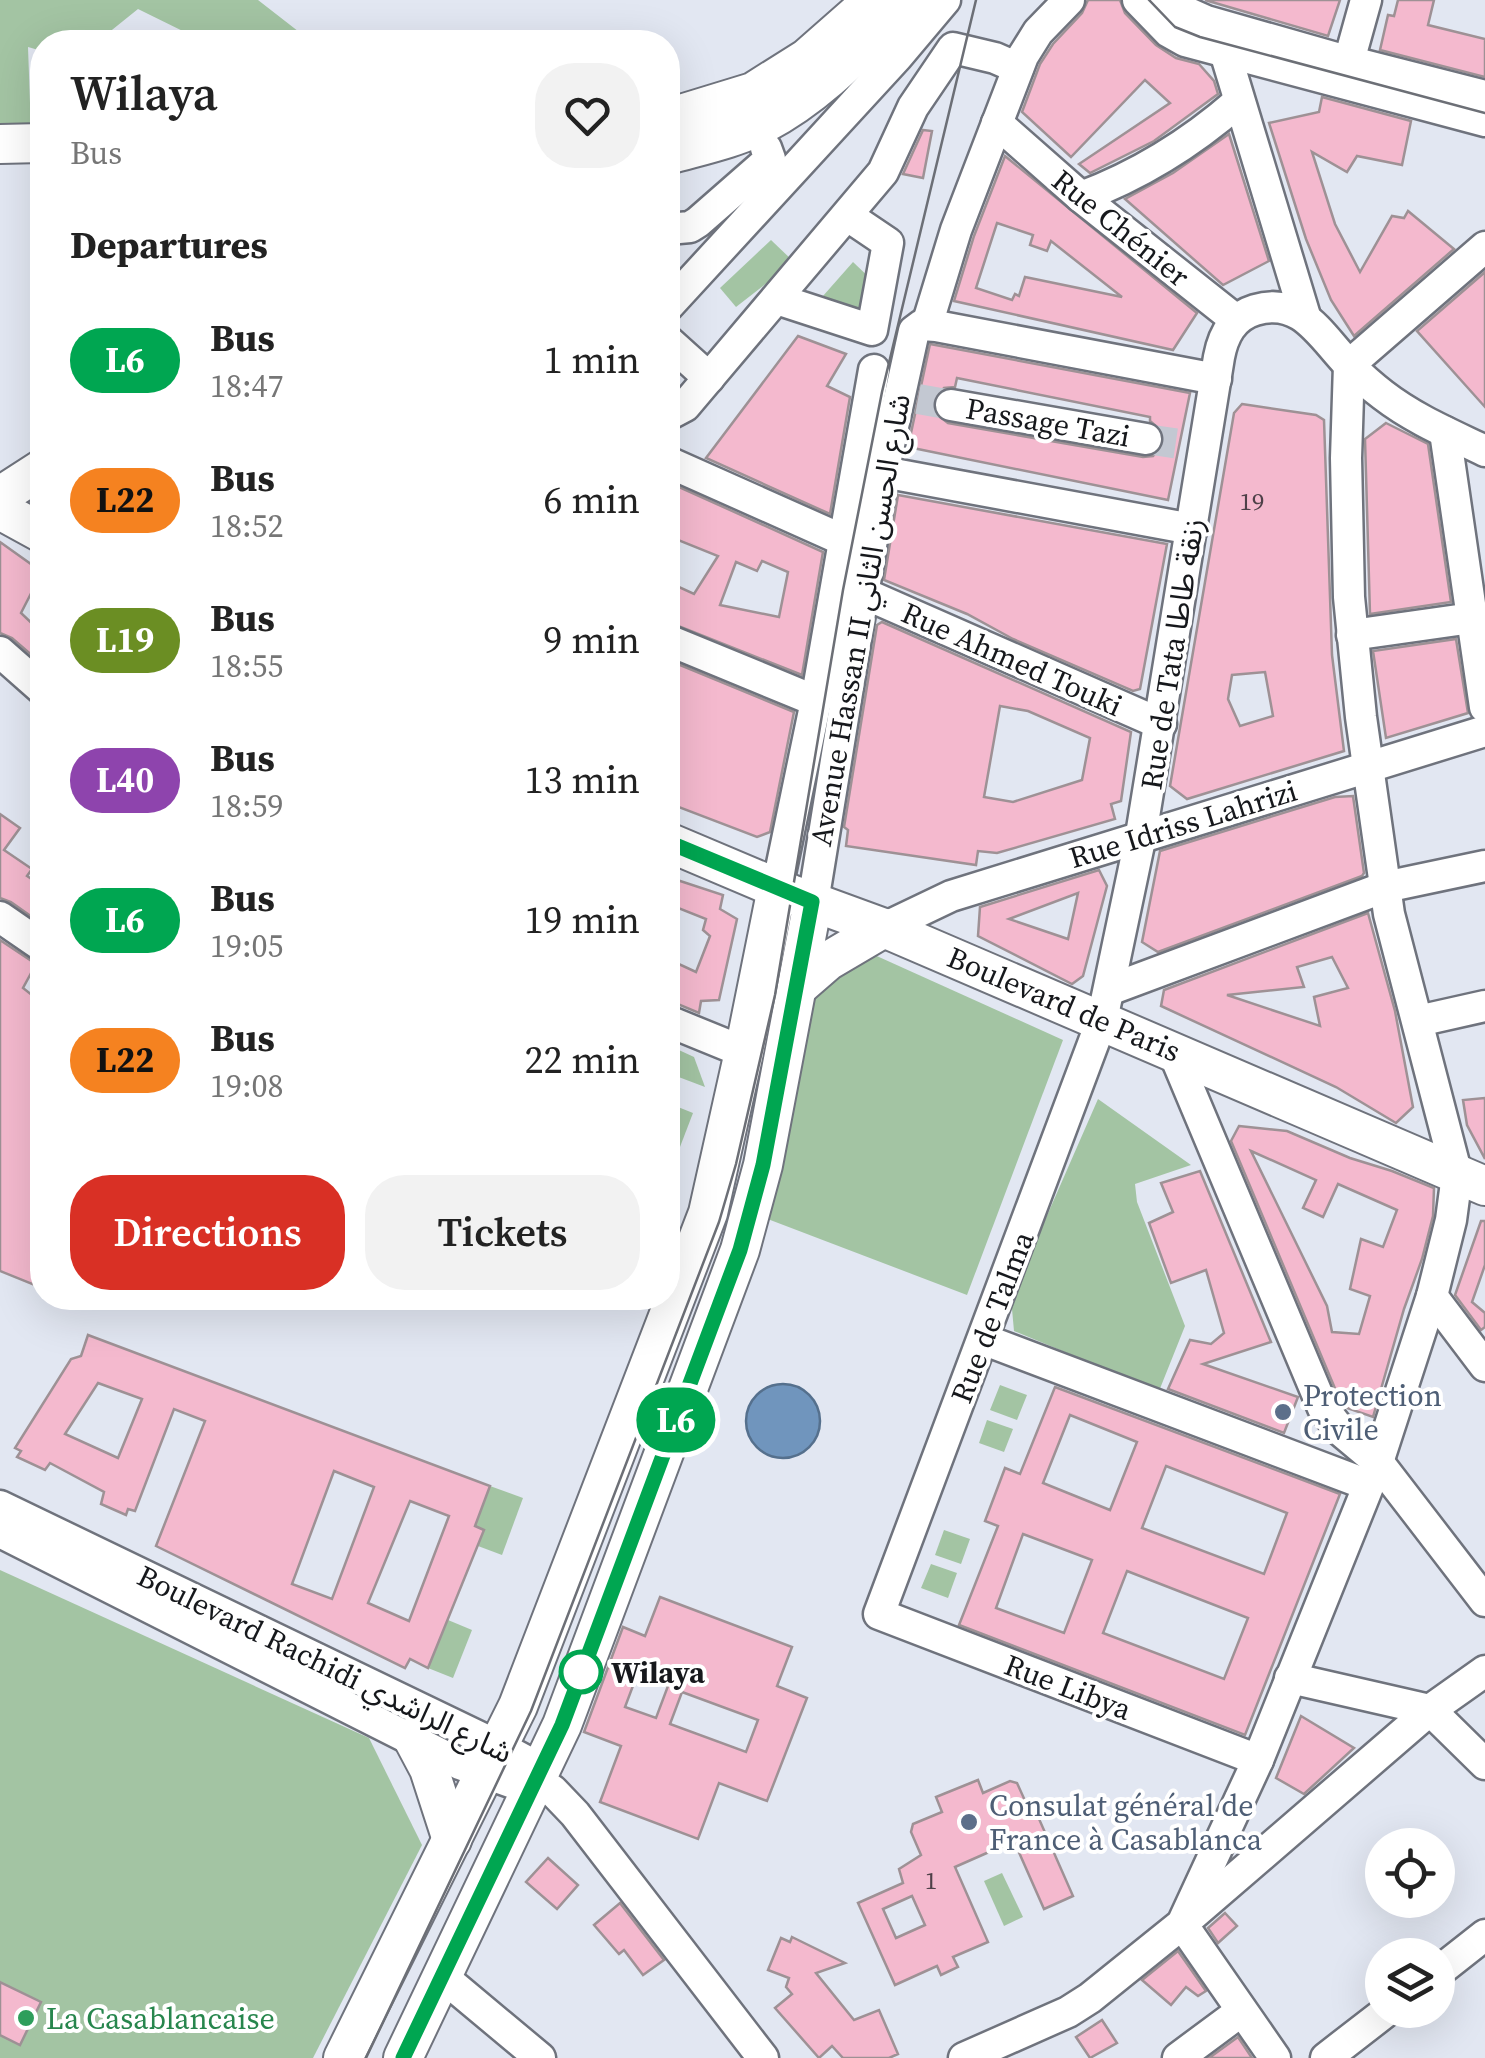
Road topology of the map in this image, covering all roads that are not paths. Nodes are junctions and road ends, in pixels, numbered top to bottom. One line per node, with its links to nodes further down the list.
1 (873, 0): 13 (main road)
2 (910, 0): 19 (main road)
3 (946, 0): 24 (street)
4 (1069, 0): 10 (street)
5 (1138, 0): 8 (street)
6 (1172, 0): 9 (street)
7 (1366, 0): 9 (street)
8 (1225, 52): 12 (street); 14 (street)
9 (1348, 61): 11 (street)
10 (1018, 68): 15 (street); 21 (street)
11 (1485, 96)
12 (1238, 102): 20 (street); 28 (street)
13 (680, 114)
14 (1485, 121)
15 (1002, 128): 20 (street, Rue Chénier); 29 (street)
16 (0, 144): 17 (main road)
17 (30, 144)
18 (766, 148): 22 (street)
19 (680, 151)
20 (1081, 197): 27 (street, Rue Chénier)
21 (848, 216): 25 (street); 26 (street)
22 (680, 228)
23 (1485, 247): 31 (street)
24 (680, 293)
25 (880, 298): 26 (street); 29 (street)
26 (777, 299): 33 (street)
27 (1250, 314): 28 (street); 34 (street, Rue de Tata زنقة طاطا)
28 (1305, 316): 31 (street)
29 (932, 320): 34 (street); 41 (street, Avenue Hassan II شارع الحسن الثاني)
30 (680, 352): 33 (street)
31 (1349, 365): 37 (street); 50 (street)
32 (874, 370): 47 (street, Avenue Hassan II شارع الحسن الثاني)
33 (709, 378): 36 (street)
34 (1216, 380): 46 (street, Rue de Tata زنقة طاطا)
35 (951, 405): 38 (street, Passage Tazi)
36 (680, 408)
37 (1445, 432): 39 (street); 49 (street)
38 (1146, 438)
39 (1485, 451)
40 (680, 467): 47 (street)
41 (883, 472): 46 (street); 48 (street, Avenue Hassan II شارع الحسن الثاني)
42 (30, 477): 43 (main road)
43 (0, 496)
44 (0, 510): 45 (main road)
45 (30, 527)
46 (1192, 529): 56 (street, Rue de Tata زنقة طاطا)
47 (843, 540): 54 (street, Avenue Hassan II شارع الحسن الثاني)
48 (863, 593): 56 (street, Rue Ahmed Touki); 64 (street, Avenue Hassan II شارع الحسن الثاني)
49 (1472, 618): 50 (street); 55 (street)
50 (1352, 636): 58 (street)
51 (680, 645): 54 (street)
52 (0, 652): 53 (street)
53 (30, 679)
54 (816, 701): 63 (street, Avenue Hassan II شارع الحسن الثاني)
55 (1485, 708)
56 (1161, 724): 59 (street, Rue de Tata زنقة طاطا)
57 (1485, 731): 58 (street, Rue Idriss Lahrizi)
58 (1368, 768): 59 (street, Rue Idriss Lahrizi); 62 (street)
59 (1141, 835): 66 (street, Rue Idriss Lahrizi); 69 (street, Rue de Tata زنقة طاطا)
60 (680, 847): 63 (main road, Boulevard de Paris)
61 (1485, 866): 62 (street)
62 (1385, 887): 69 (street); 71 (street)
63 (778, 888): 64 (main road, Boulevard de Paris); 74 (main road, Avenue Hassan II شارع الحسن الثاني)
64 (812, 902): 66 (main road, Boulevard de Paris); 68 (main road, Avenue Hassan II شارع الحسن الثاني)
65 (0, 917): 67 (street)
66 (884, 928): 68 (main road); 69 (main road, Boulevard de Paris)
67 (30, 938)
68 (798, 987): 93 (main road, Avenue Hassan II شارع الحسن الثاني)
69 (1106, 1005): 73 (main road, Boulevard de Paris); 79 (street, Rue de Talma)
70 (1485, 1006): 71 (street)
71 (1418, 1022): 75 (street)
72 (680, 1026): 74 (street)
73 (1173, 1051): 75 (main road, Boulevard de Paris); 81 (street)
74 (744, 1052): 76 (main road, Avenue Hassan II شارع الحسن الثاني)
75 (1471, 1181): 77 (street)
76 (680, 1286)
77 (1432, 1296): 80 (street); 81 (street)
78 (671, 1310): 90 (main road, Avenue Hassan II شارع الحسن الثاني)
79 (985, 1340): 81 (street); 85 (street, Rue de Talma)
80 (1485, 1366)
81 (1373, 1473): 84 (street); 87 (street)
82 (0, 1506): 90 (street, Boulevard Rachidi شارع الراشدي)
83 (0, 1532): 89 (street, Boulevard Rachidi شارع الراشدي)
84 (1485, 1601)
85 (879, 1614): 91 (street, Rue Libya)
86 (1485, 1671): 88 (street)
87 (1290, 1678): 88 (street); 91 (street)
88 (1430, 1710): 92 (street); 95 (street)
89 (412, 1737): 90 (street, Boulevard Rachidi شارع الراشدي); 94 (main road)
90 (491, 1760): 93 (street, Boulevard Rachidi شارع الراشدي); 94 (main road, Avenue Hassan II شارع الحسن الثاني)
91 (1258, 1760): 95 (street)
92 (1485, 1764)
93 (536, 1781): 98 (main road, Avenue Hassan II شارع الحسن الثاني); 104 (street, Boulevard Rachidi شارع الراشدي)
94 (452, 1840): 101 (main road, Avenue Hassan II شارع الحسن الثاني)
95 (1182, 1924): 99 (street); 105 (street)
96 (1485, 1935): 97 (street)
97 (1455, 1959)
98 (443, 1977): 102 (main road, Avenue Hassan II شارع الحسن الثاني); 103 (street)
99 (1240, 2012): 106 (street); 107 (street)
100 (1365, 2028): 108 (street)
101 (343, 2058)
102 (403, 2058)
103 (540, 2058)
104 (763, 2058)
105 (964, 2058)
106 (1178, 2058)
107 (1276, 2058)
108 (1326, 2058)

